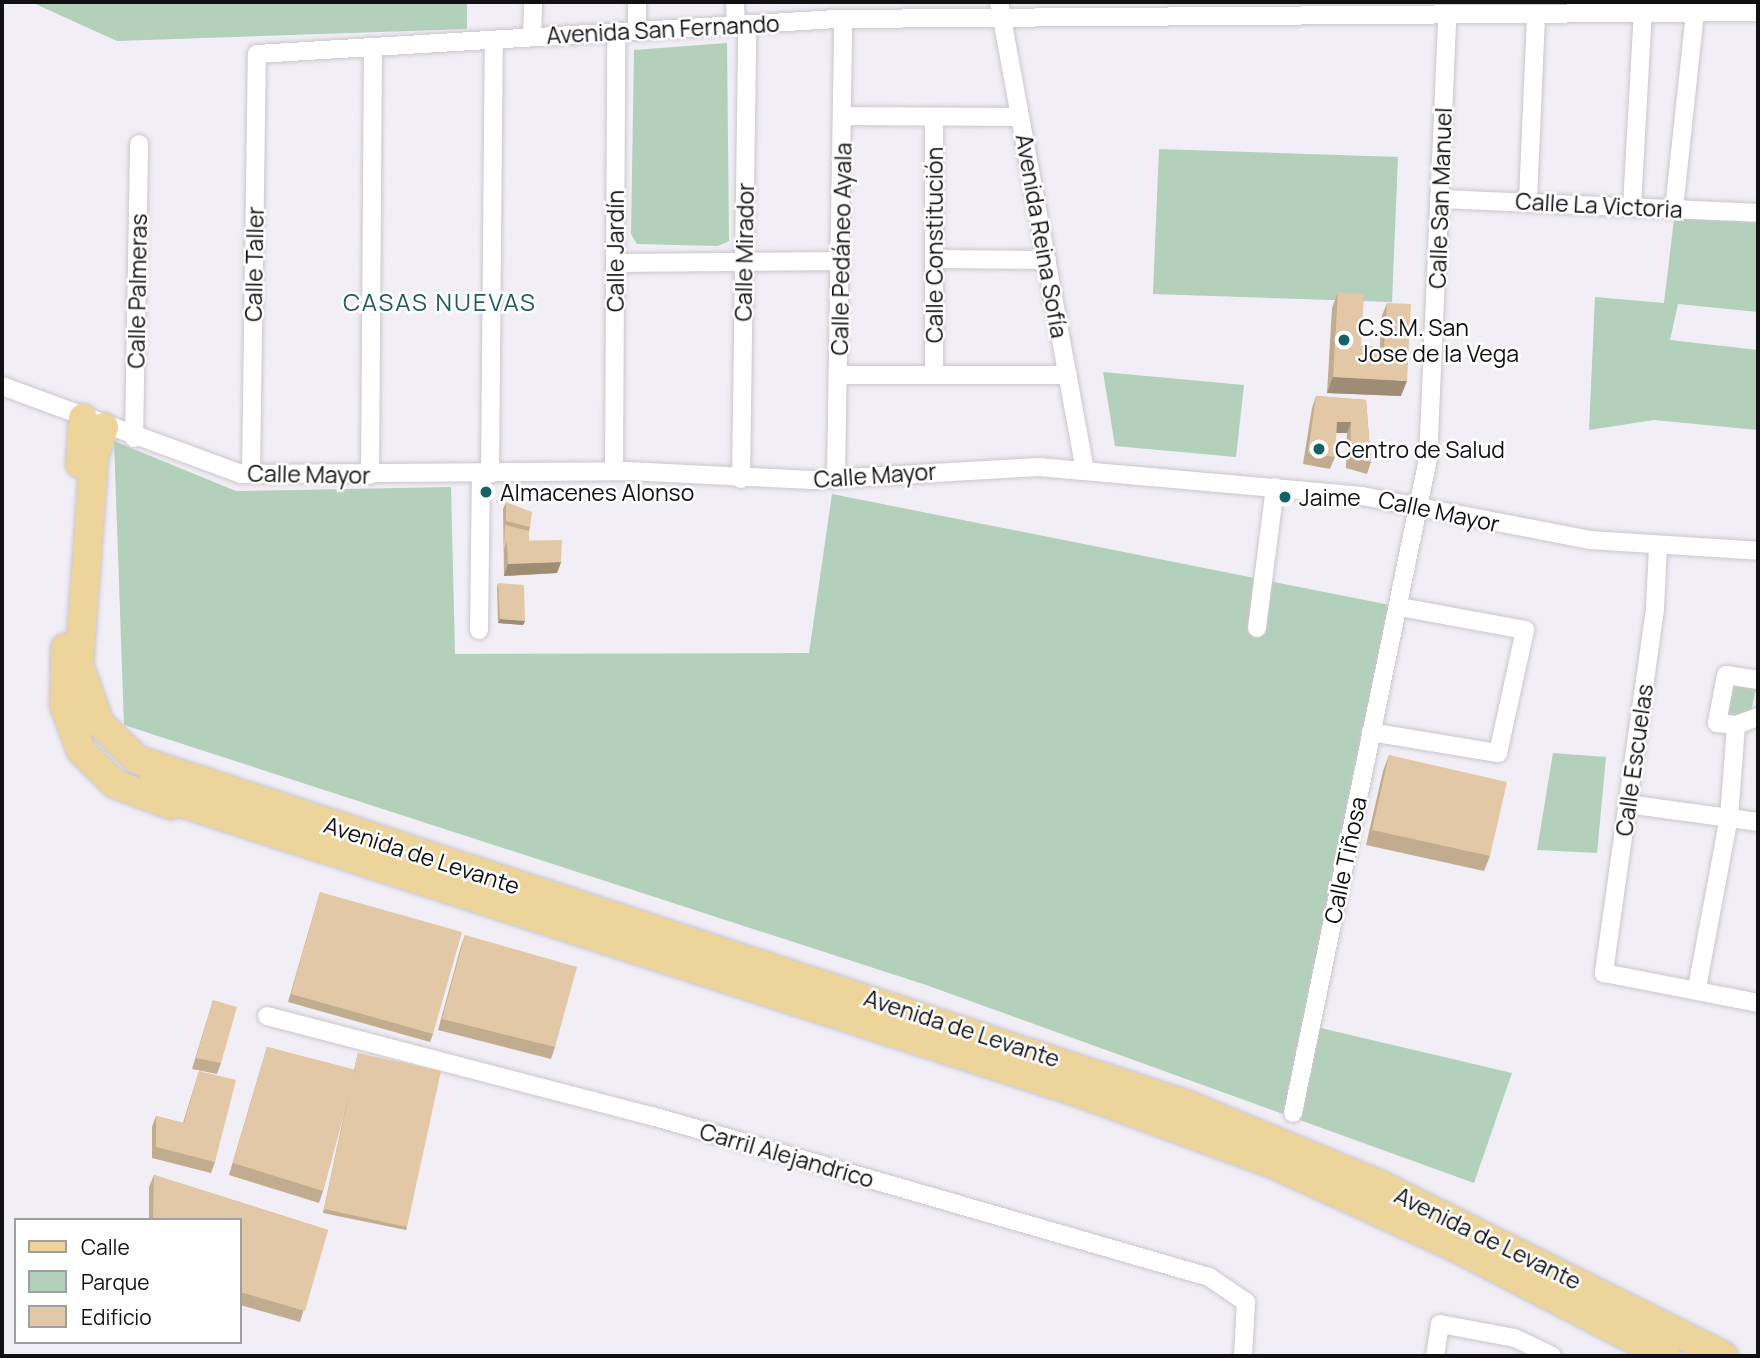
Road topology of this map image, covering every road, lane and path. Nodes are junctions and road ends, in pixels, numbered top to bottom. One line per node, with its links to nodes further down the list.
1 (533, 2): 17 (street)
2 (637, 2): 15 (street)
3 (735, 2): 14 (street, Calle Mirador)
4 (999, 2): 13 (street, Avenida Reina Sofía)
5 (1672, 6): 7 (street, Avenida San Fernando); 8 (street, Avenida San Fernando)
6 (1152, 9): 12 (street, Avenida San Fernando); 13 (street, Avenida San Fernando)
7 (1643, 11): 11 (street, Avenida San Fernando); 27 (street)
8 (1695, 12): 9 (street, Avenida San Fernando); 28 (street)
9 (1758, 12)
10 (838, 14): 13 (street, Avenida San Fernando); 14 (street, Avenida San Fernando); 21 (street, Calle Pedáneo Ayala)
11 (1536, 14): 12 (street, Avenida San Fernando); 26 (street)
12 (1447, 15): 25 (street, Calle San Manuel)
13 (1003, 20): 23 (street, Avenida Reina Sofía)
14 (741, 24): 15 (street, Avenida San Fernando); 33 (street, Calle Mirador)
15 (637, 30): 16 (street, Avenida San Fernando)
16 (616, 31): 17 (street, Avenida San Fernando); 34 (street, Calle Jardín)
17 (532, 37): 18 (street, Avenida San Fernando)
18 (494, 42): 19 (street, Avenida San Fernando); 44 (street)
19 (373, 48): 20 (street, Avenida San Fernando); 45 (street)
20 (257, 54): 43 (street, Calle Taller)
21 (842, 116): 22 (street); 32 (street, Calle Pedáneo Ayala)
22 (934, 117): 23 (street); 30 (street, Calle Constitución)
23 (1020, 117): 31 (street, Avenida Reina Sofía)
24 (139, 144): 40 (street, Calle Palmeras)
25 (1439, 199): 26 (street, Calle La Victoria); 49 (street, Calle San Manuel)
26 (1528, 200): 27 (street, Calle La Victoria)
27 (1632, 206): 28 (street, Calle La Victoria)
28 (1674, 209): 29 (street, Calle La Victoria)
29 (1758, 213)
30 (934, 260): 31 (street); 35 (street, Calle Constitución)
31 (1047, 260): 37 (street, Avenida Reina Sofía)
32 (841, 261): 33 (street); 36 (street, Calle Pedáneo Ayala)
33 (744, 262): 34 (street); 47 (street, Calle Mirador)
34 (616, 263): 42 (street, Calle Jardín)
35 (934, 373): 36 (street); 37 (street)
36 (840, 375): 46 (street, Calle Pedáneo Ayala)
37 (1068, 375): 41 (street, Avenida Reina Sofía)
38 (2, 386): 39 (street, Calle Mayor)
39 (94, 423): 40 (street, Calle Mayor); 59 (main road, Avenida de Levante); 62 (main road, Avenida de Levante)
40 (134, 438): 43 (street, Calle Mayor)
41 (1085, 470): 46 (street, Calle Mayor); 48 (street, Calle Mayor)
42 (614, 471): 44 (street, Calle Mayor); 47 (street, Calle Mayor)
43 (250, 474): 45 (street, Calle Mayor)
44 (485, 474): 45 (street, Calle Mayor); 54 (street)
45 (370, 475)
46 (836, 478): 47 (street, Calle Mayor)
47 (741, 480)
48 (1275, 487): 49 (street, Calle Mayor); 53 (street)
49 (1419, 505): 50 (street, Calle Mayor); 52 (street, Calle San Manuel)
50 (1658, 547): 51 (street, Calle Mayor); 60 (street, Calle Escuelas)
51 (1758, 551)
52 (1399, 607): 58 (street, Calle Tiñosa); 58 (street)
53 (1256, 628)
54 (479, 630)
55 (1758, 680): 57 (street)
56 (1758, 717): 57 (street)
57 (1736, 726): 61 (street)
58 (1371, 732): 67 (street, Calle Tiñosa)
59 (171, 774): 62 (main road, Avenida de Levante); 73 (main road, Avenida de Levante)
60 (1628, 804): 61 (street); 64 (street, Calle Escuelas)
61 (1729, 817): 63 (street); 64 (street)
62 (232, 820): 72 (main road, Avenida de Levante)
63 (1758, 822)
64 (1697, 988): 65 (street)
65 (1758, 1003)
66 (267, 1016): 69 (street, Carril Alejandrico)
67 (1293, 1113)
68 (1535, 1352): 70 (street); 71 (street)
69 (1242, 1356)
70 (1435, 1356)
71 (1552, 1356)
72 (1666, 1356)
73 (1724, 1356)

